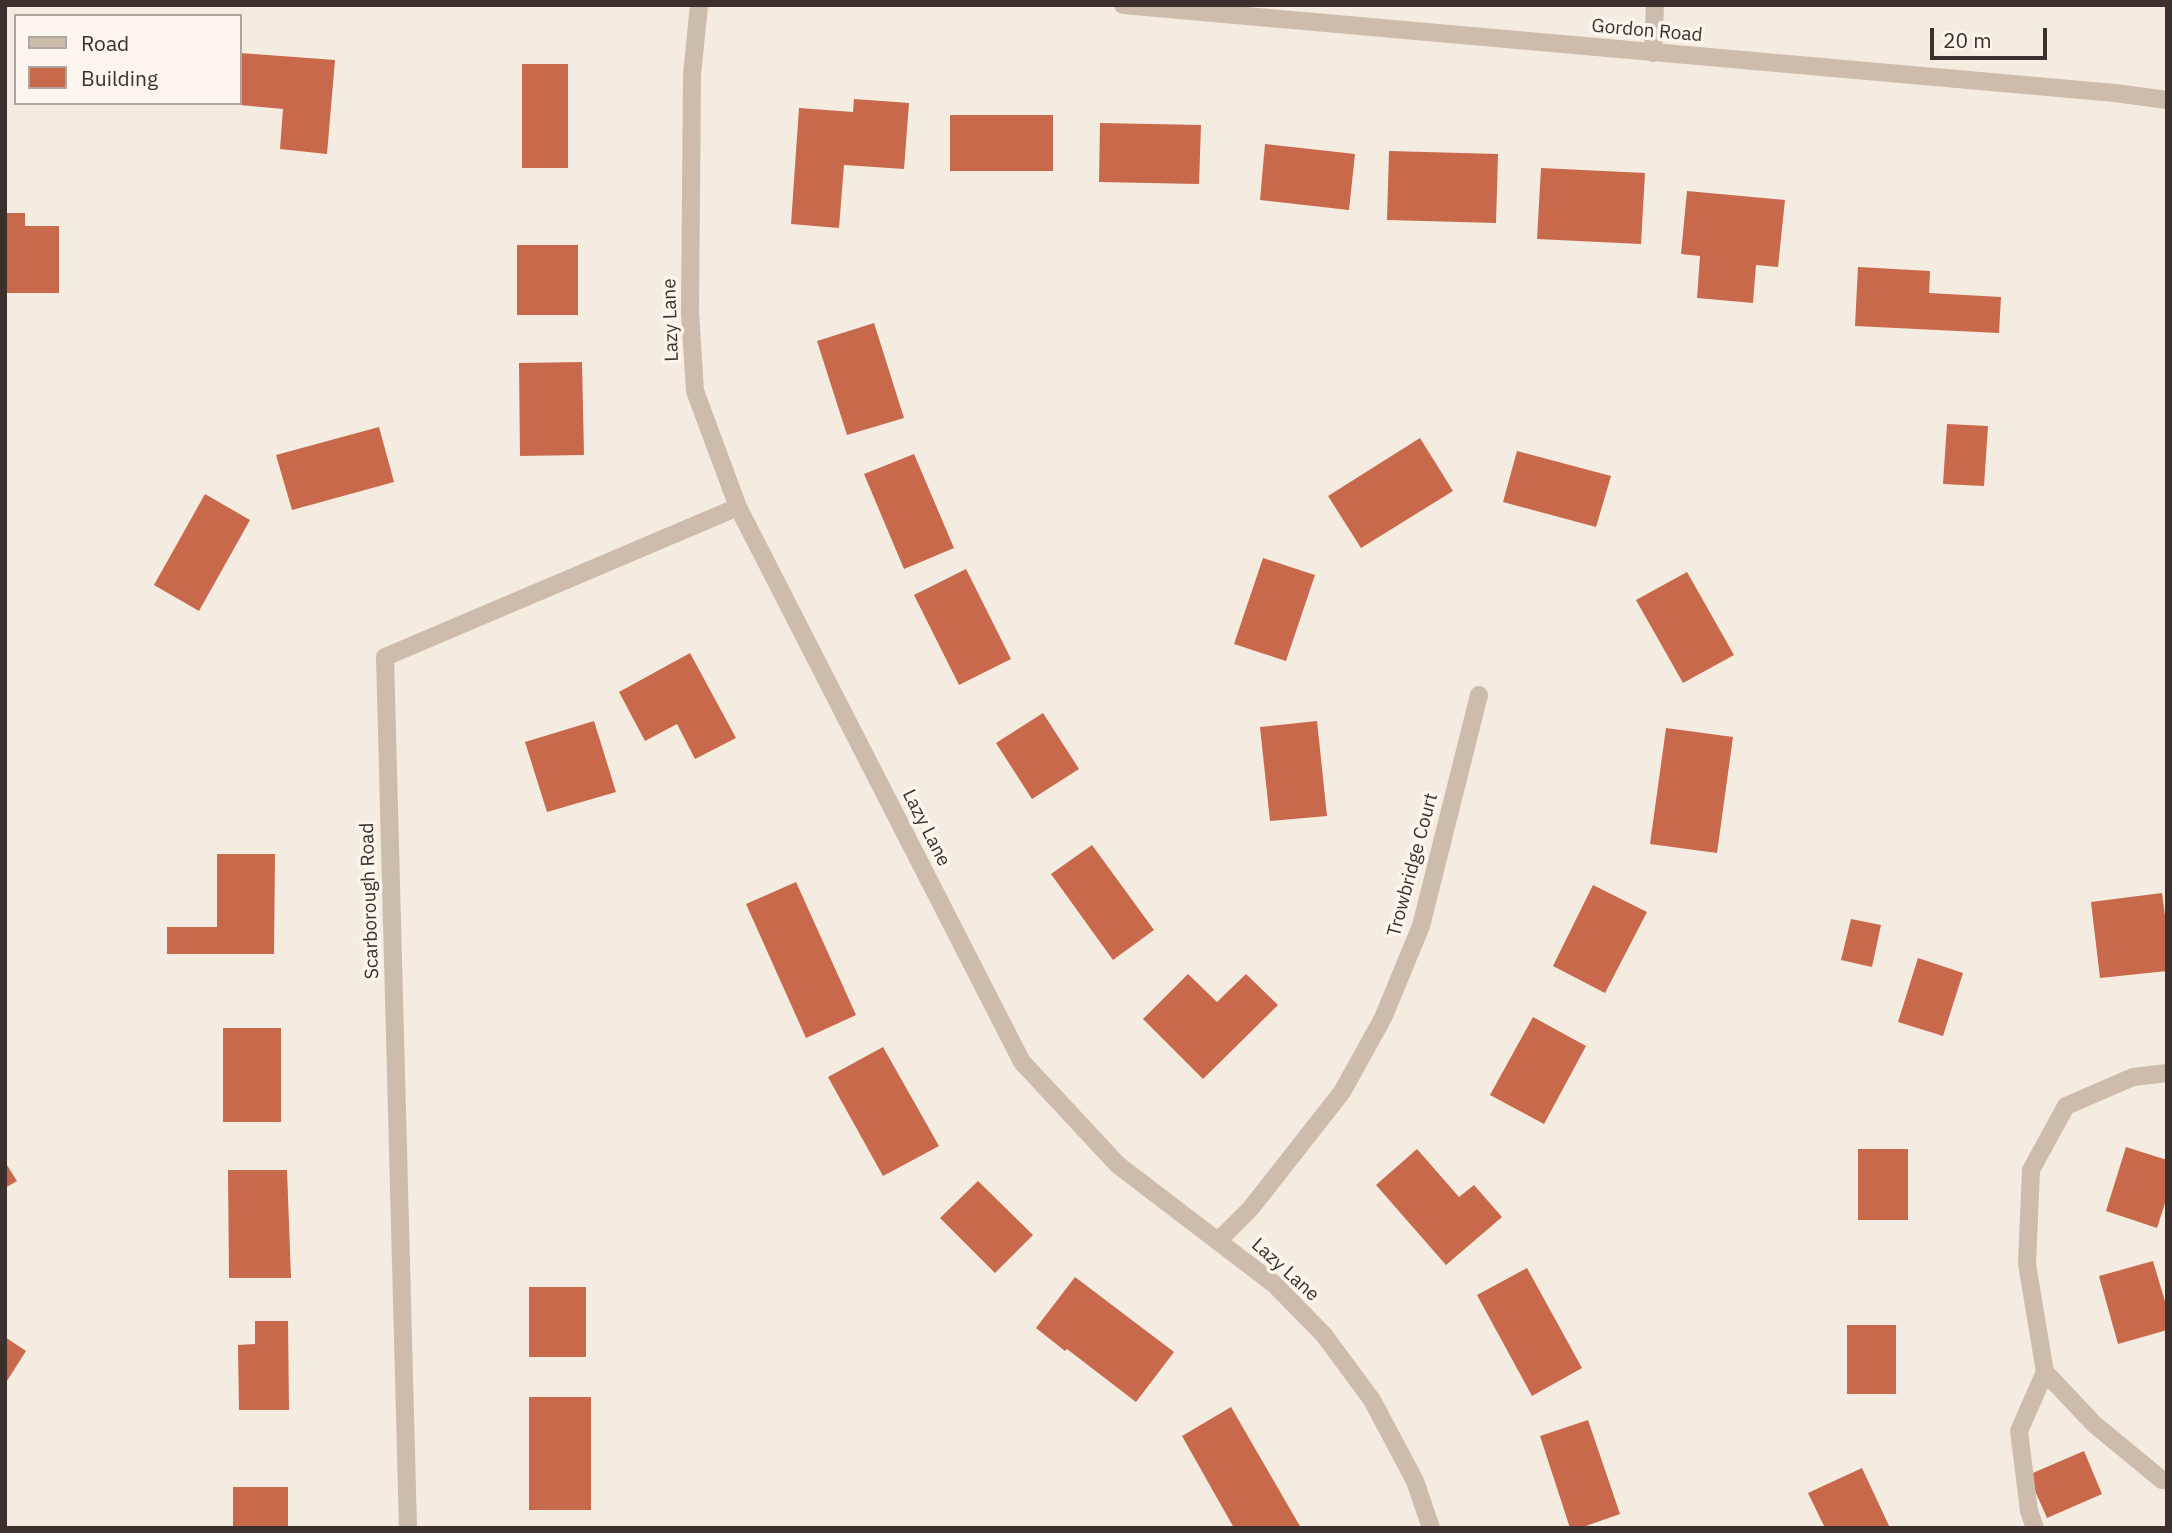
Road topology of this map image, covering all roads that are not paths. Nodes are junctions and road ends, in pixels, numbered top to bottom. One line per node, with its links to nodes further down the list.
1 (699, 5): 6 (street, Lazy Lane)
2 (1124, 5): 4 (street, Gordon Road)
3 (1655, 5): 4 (street)
4 (1653, 52): 5 (street, Gordon Road)
5 (2167, 100)
6 (738, 507): 9 (street, Lazy Lane); 12 (street, Scarborough Road)
7 (1479, 695): 9 (street, Trowbridge Court)
8 (2167, 1073): 10 (street)
9 (1219, 1241): 13 (street, Lazy Lane)
10 (2045, 1372): 11 (street); 14 (street)
11 (2167, 1480)
12 (408, 1528)
13 (1431, 1528)
14 (2035, 1528)

